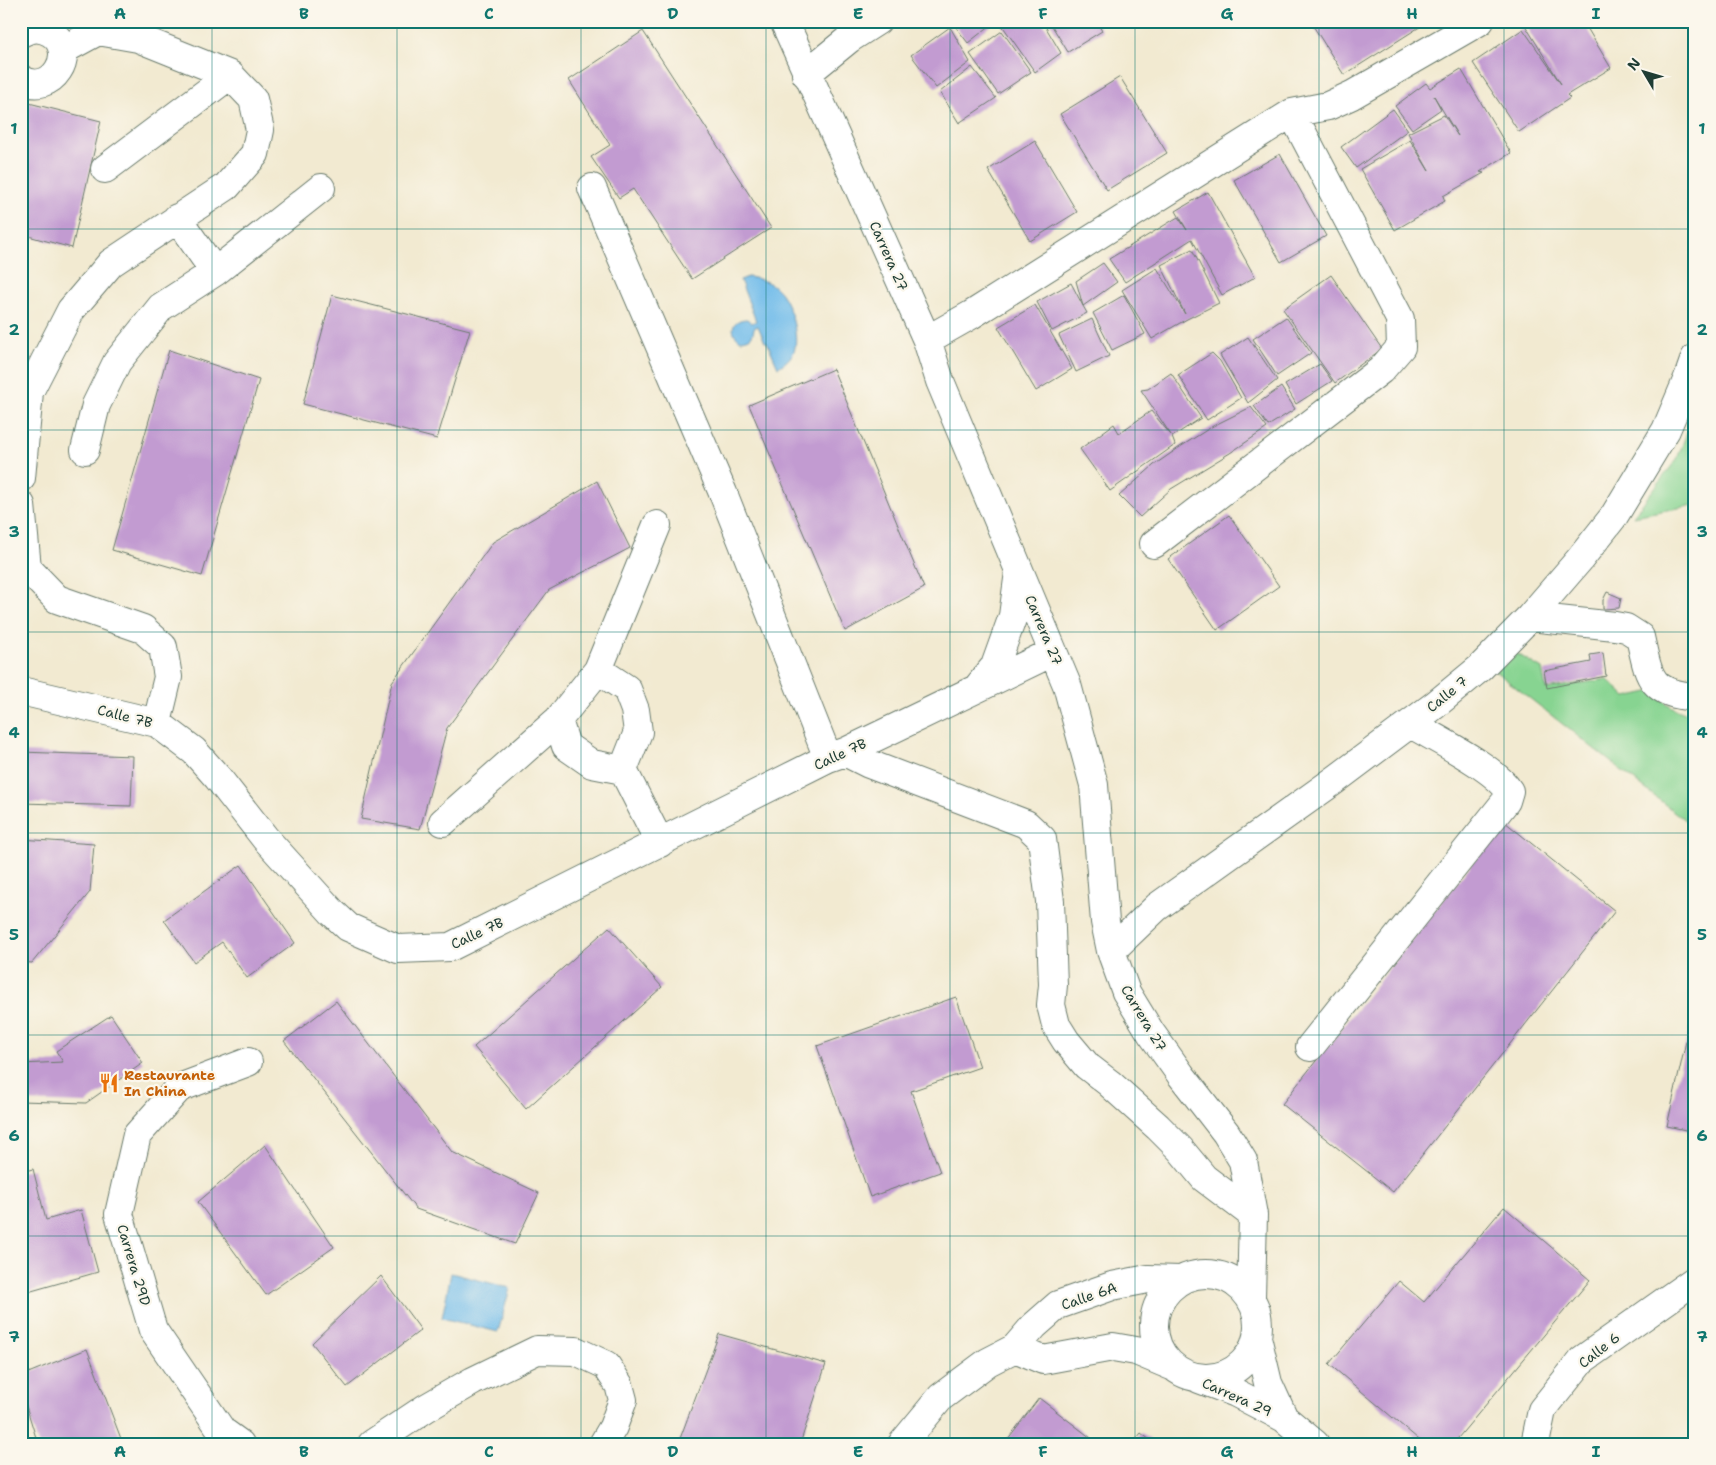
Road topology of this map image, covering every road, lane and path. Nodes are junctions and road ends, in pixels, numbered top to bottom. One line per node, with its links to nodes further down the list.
1 (784, 21): 6 (street, Carrera 27)
2 (877, 21): 6 (street)
3 (1480, 21): 9 (street)
4 (21, 33): 5 (street)
5 (63, 50): 7 (street); 8 (street)
6 (806, 74): 15 (street, Carrera 27)
7 (230, 75): 10 (street); 13 (street)
8 (21, 79)
9 (1292, 113): 15 (street); 21 (street)
10 (105, 168)
11 (321, 188): 14 (street)
12 (592, 188): 32 (street)
13 (177, 218): 14 (street); 18 (street)
14 (214, 272): 17 (street)
15 (926, 340): 22 (street, Carrera 27)
16 (1695, 358): 23 (street, Calle 7)
17 (85, 450)
18 (21, 478)
19 (21, 505): 30 (street)
20 (657, 525): 25 (street)
21 (1154, 544)
22 (1019, 570): 24 (street, Carrera 27); 26 (street, Calle 7B)
23 (1530, 617): 28 (street); 31 (street, Calle 7)
24 (1053, 652): 26 (street, Calle 7B); 36 (street, Carrera 27)
25 (598, 670): 29 (street); 33 (street)
26 (976, 688): 32 (street, Calle 7B)
27 (21, 690): 30 (street, Calle 7B)
28 (1695, 697)
29 (558, 720): 33 (street); 34 (street)
30 (157, 723): 35 (street, Calle 7B)
31 (1411, 724): 36 (street, Calle 7); 37 (street)
32 (837, 755): 35 (street, Calle 7B); 39 (street)
33 (623, 770): 35 (street)
34 (443, 822)
35 (660, 844)
36 (1111, 951): 39 (street, Carrera 27)
37 (1310, 1047)
38 (248, 1062): 49 (street, Carrera 29D)
39 (1254, 1215): 40 (street, Carrera 27)
40 (1252, 1242): 41 (street); 44 (street, Carrera 27)
41 (1224, 1276): 42 (street); 44 (street)
42 (1180, 1280): 46 (street, Calle 6A); 47 (street)
43 (1695, 1280): 54 (street, Calle 6)
44 (1250, 1298): 45 (street)
45 (1257, 1337): 47 (street); 48 (street, Carrera 29)
46 (1015, 1348): 47 (street); 52 (street, Calle 6A)
47 (1182, 1372): 48 (street, Carrera 29)
48 (1284, 1418): 53 (street, Carrera 29)
49 (240, 1444)
50 (372, 1444): 51 (street)
51 (603, 1444)
52 (902, 1444)
53 (1315, 1444)
54 (1535, 1444)

